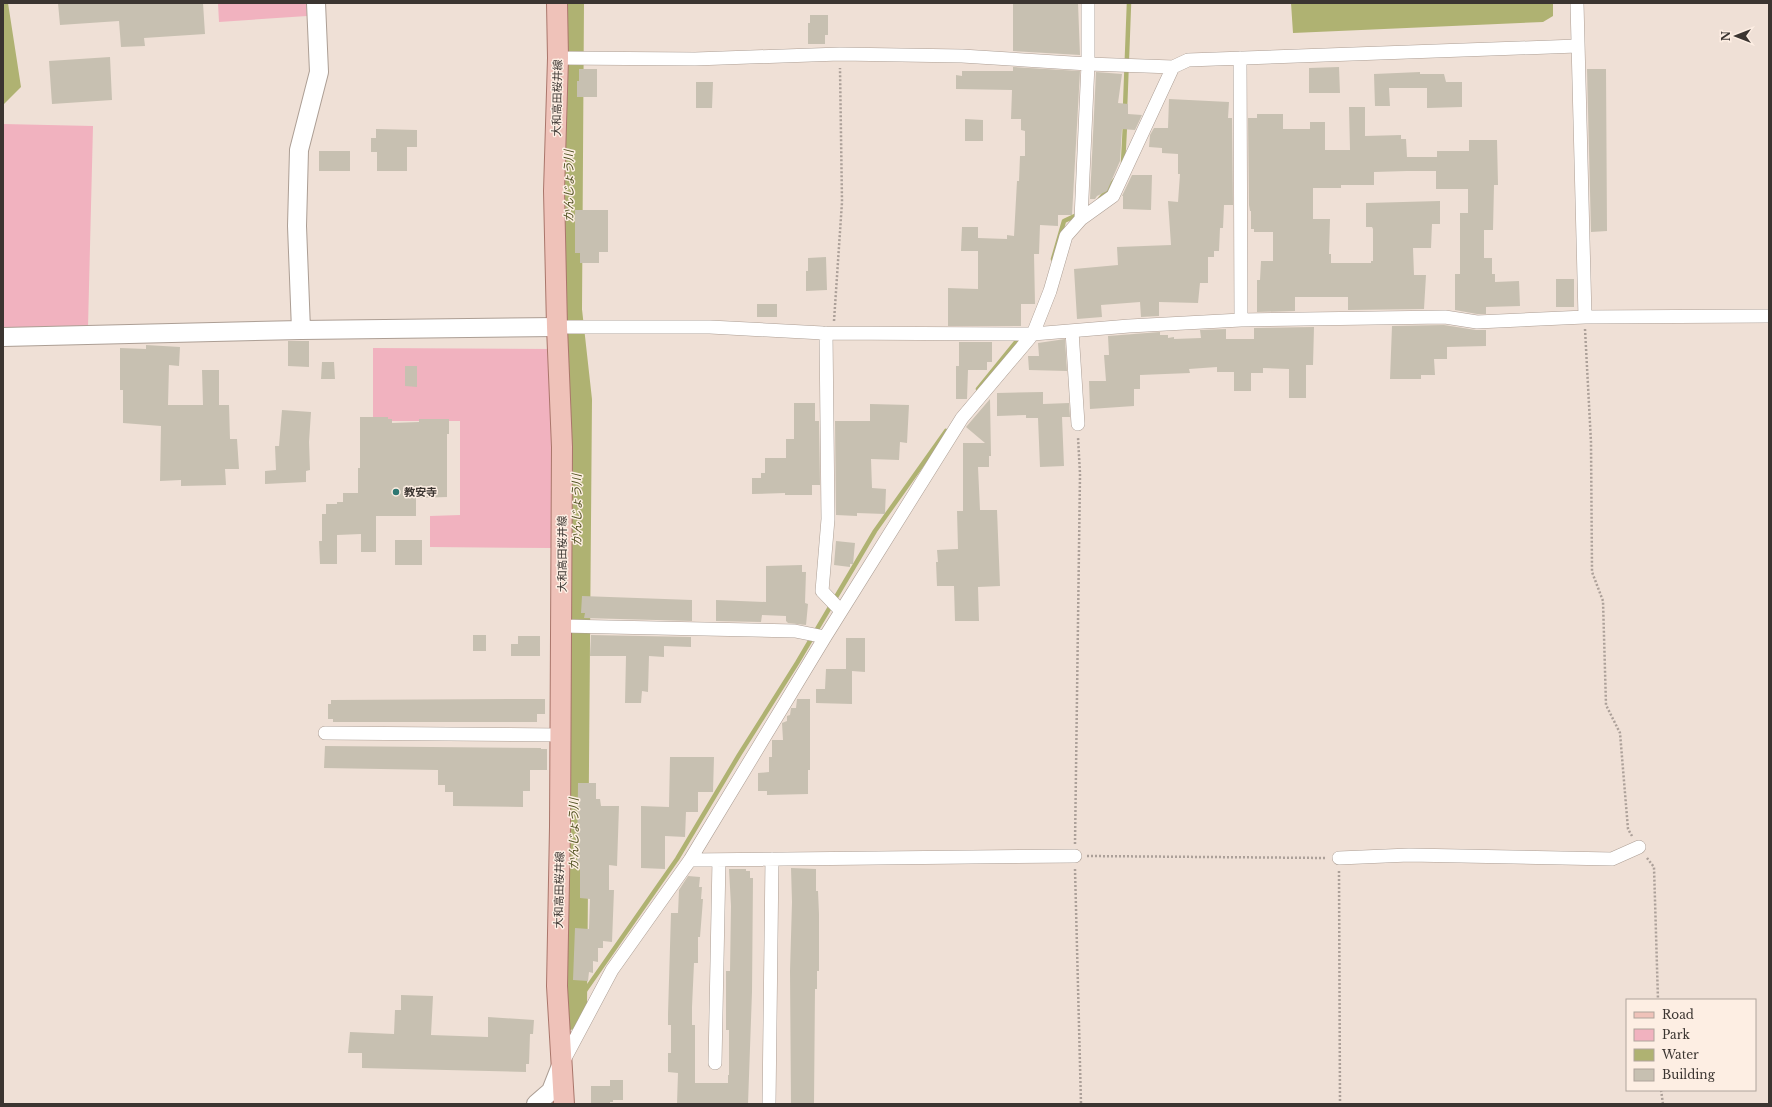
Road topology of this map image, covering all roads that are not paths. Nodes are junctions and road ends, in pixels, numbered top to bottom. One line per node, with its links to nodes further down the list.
1 (316, 3): 15 (street)
2 (557, 3): 6 (main road, 大和高田桜井線)
3 (1088, 3): 8 (street)
4 (1577, 3): 5 (street)
5 (1577, 46): 7 (street); 12 (street)
6 (566, 58): 8 (street); 14 (main road, 大和高田桜井線)
7 (1240, 58): 9 (street); 13 (street)
8 (1088, 64): 9 (street); 10 (street)
9 (1173, 67): 10 (street)
10 (1081, 219): 18 (street)
11 (1769, 316): 12 (street)
12 (1585, 317): 13 (street)
13 (1241, 320): 16 (street)
14 (566, 326): 15 (street); 17 (street); 22 (main road, 大和高田桜井線)
15 (302, 330): 19 (street)
16 (1072, 331): 18 (street); 20 (street)
17 (829, 333): 18 (street); 21 (street)
18 (1033, 334): 21 (street)
19 (3, 337)
20 (1078, 424)
21 (841, 611): 23 (street)
22 (570, 627): 23 (street); 25 (main road, 大和高田桜井線)
23 (825, 637): 30 (street)
24 (325, 733): 25 (street)
25 (560, 734): 32 (main road, 大和高田桜井線)
26 (1639, 847): 28 (street)
27 (1074, 856): 29 (street)
28 (1339, 858)
29 (772, 859): 31 (street); 36 (street)
30 (690, 860): 31 (street); 32 (street)
31 (719, 860): 33 (street)
32 (562, 1063): 34 (street); 35 (main road, 大和高田桜井線)
33 (716, 1063)
34 (536, 1104)
35 (564, 1104)
36 (769, 1104)

